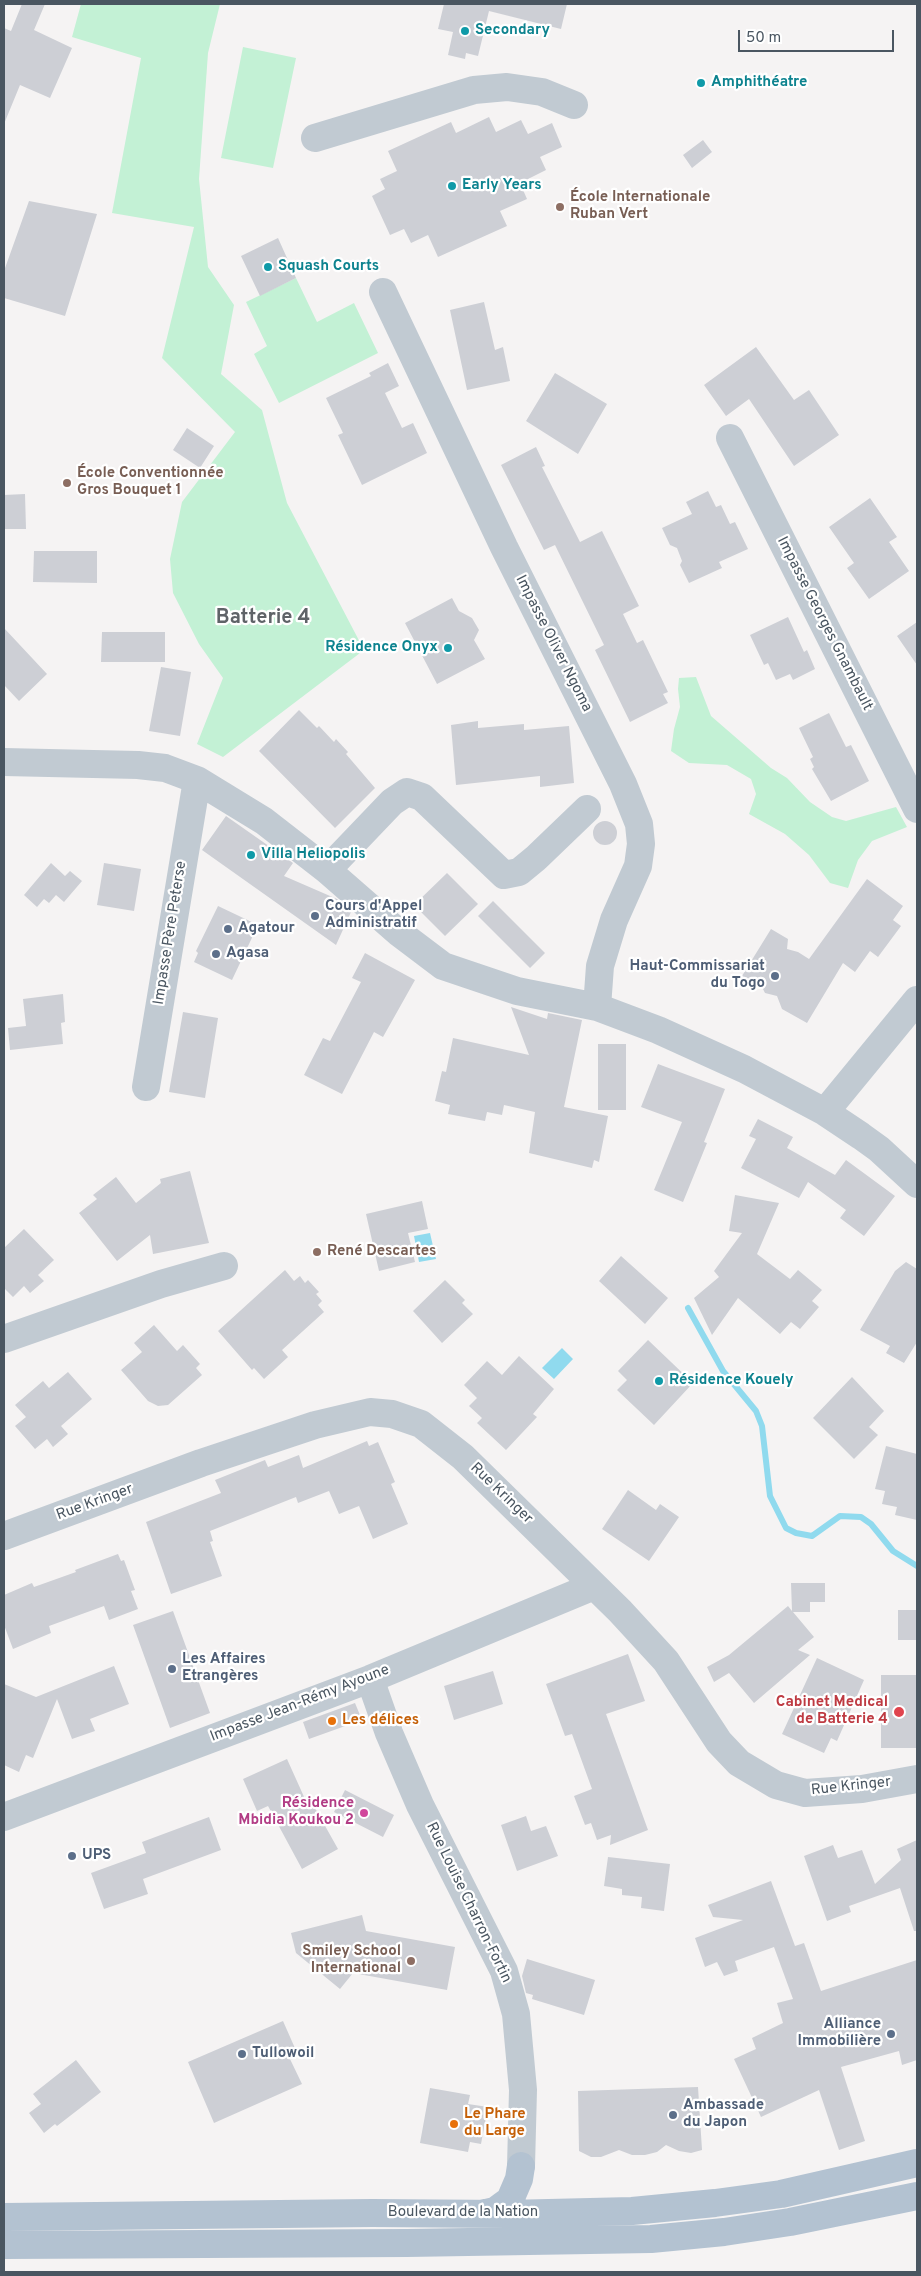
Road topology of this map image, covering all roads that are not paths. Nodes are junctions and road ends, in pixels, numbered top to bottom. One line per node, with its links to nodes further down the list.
1 (574, 105): 2 (street)
2 (315, 138)
3 (383, 292): 11 (street, Impasse Oliver Ngoma)
4 (730, 438): 8 (street, Impasse Georges Gnambault)
5 (4, 762): 6 (street)
6 (197, 780): 9 (street); 12 (street, Impasse Père Peterse)
7 (587, 809): 9 (street)
8 (917, 809)
9 (327, 870): 11 (street)
10 (917, 1000): 13 (street)
11 (597, 1007): 13 (street)
12 (146, 1086)
13 (825, 1112): 14 (street)
14 (917, 1184)
15 (224, 1266): 16 (street)
16 (4, 1339)
17 (4, 1536): 18 (street, Rue Kringer)
18 (594, 1586): 19 (street, Impasse Jean-Rémy Ayoune); 20 (street, Rue Kringer)
19 (370, 1679): 21 (street, Impasse Jean-Rémy Ayoune); 23 (street, Rue Louise Charron-Fortin)
20 (917, 1779)
21 (4, 1817)
22 (917, 2163): 25 (main road, Boulevard de la Nation)
23 (521, 2166): 25 (main road); 26 (main road)
24 (917, 2196): 28 (main road, Boulevard de la Nation)
25 (556, 2213): 26 (main road, Boulevard de la Nation)
26 (481, 2214): 27 (main road, Boulevard de la Nation)
27 (4, 2217)
28 (4, 2245)

